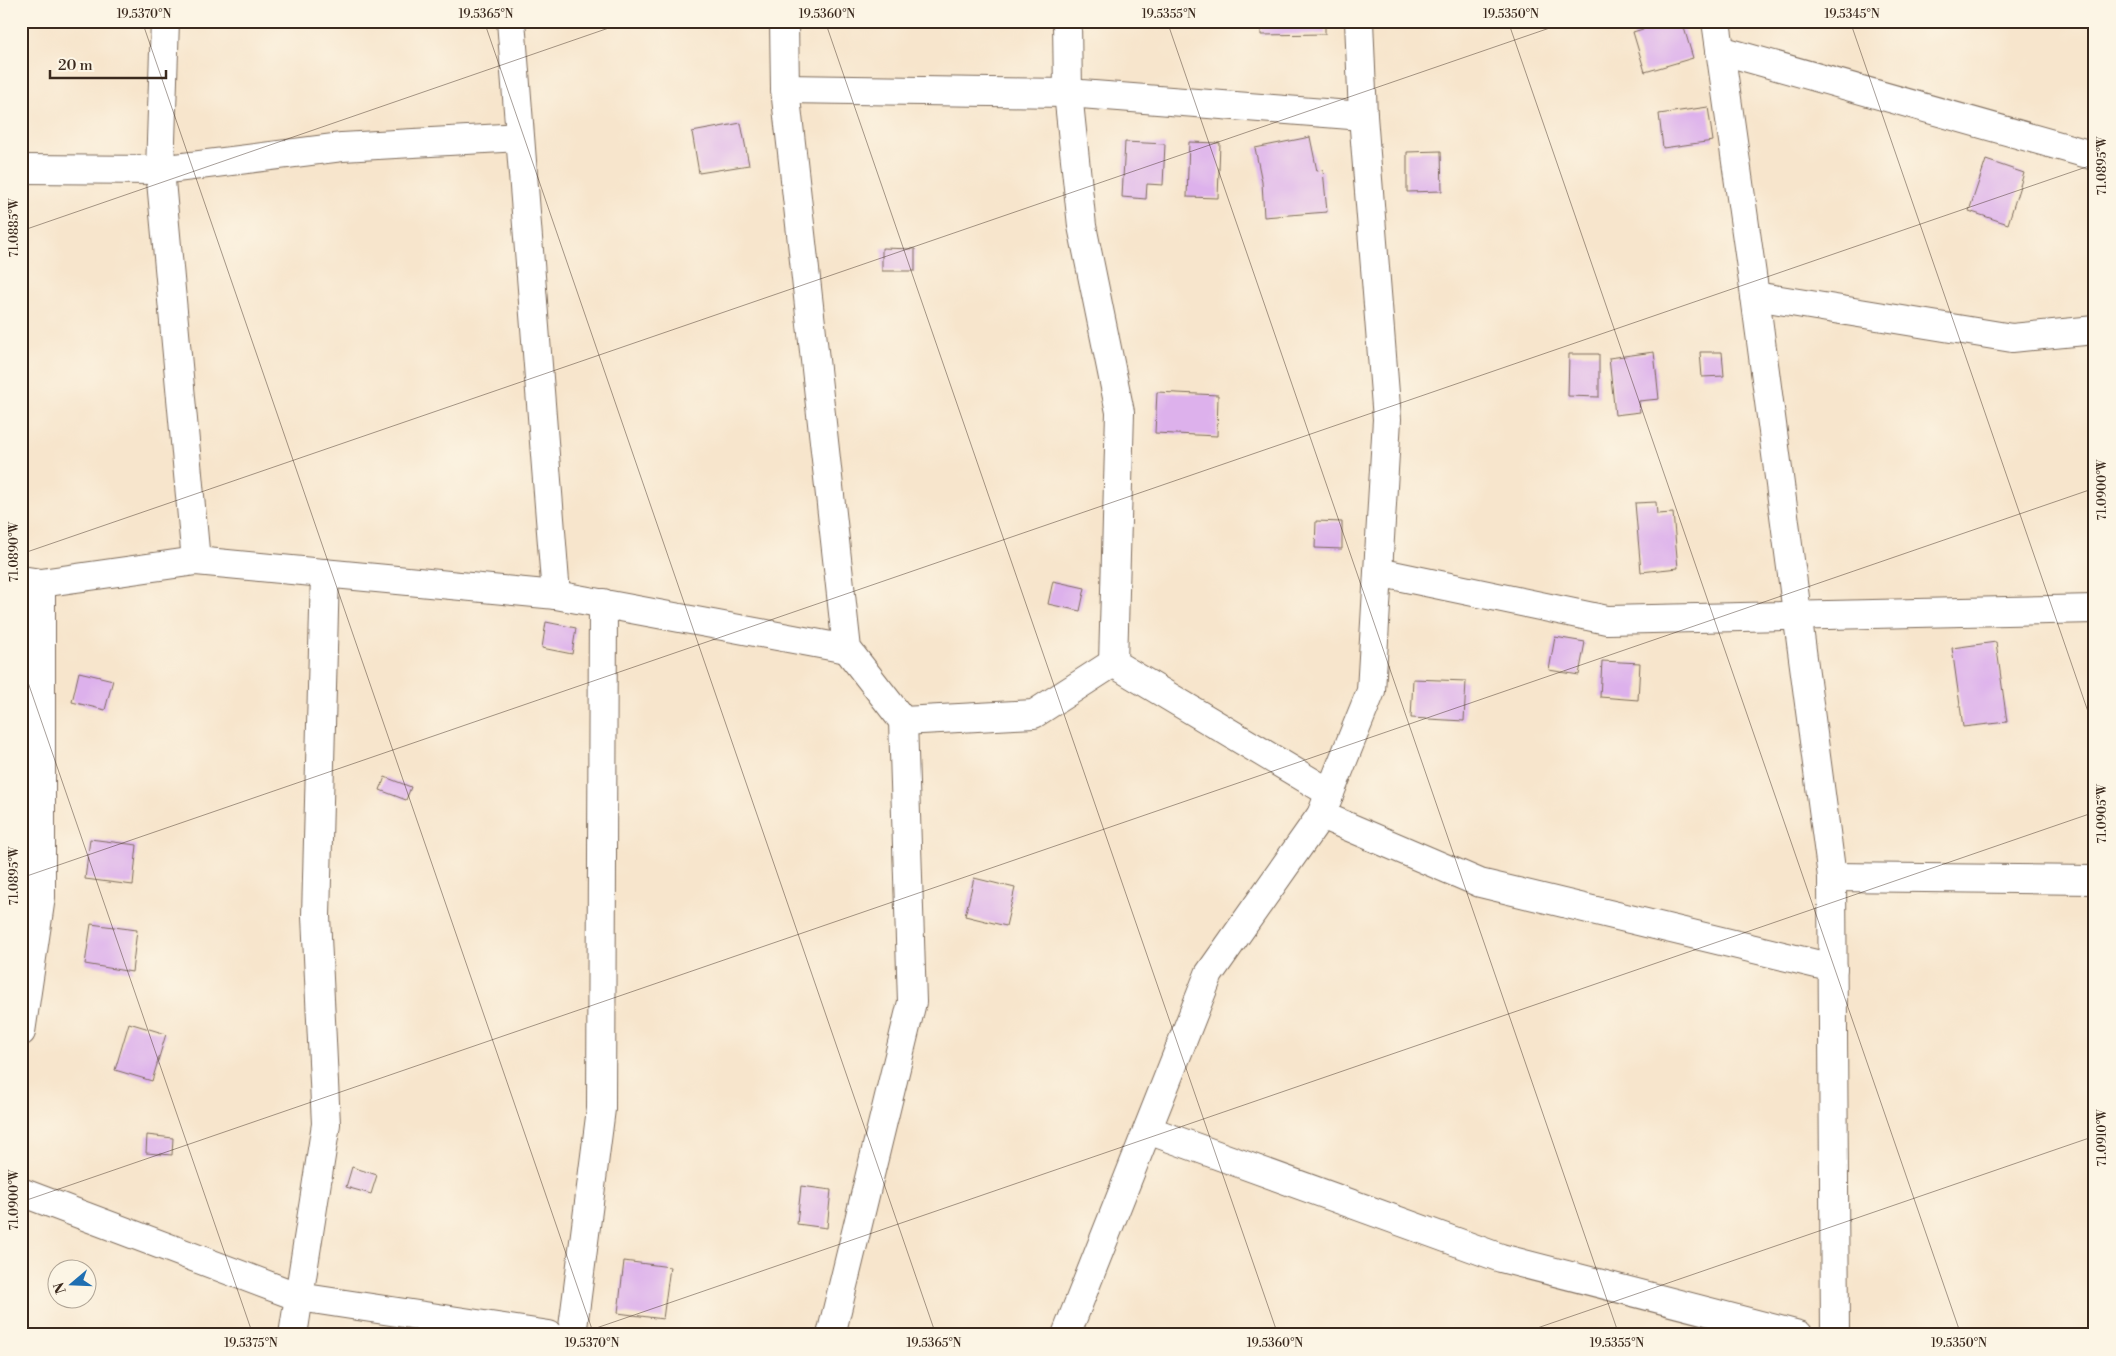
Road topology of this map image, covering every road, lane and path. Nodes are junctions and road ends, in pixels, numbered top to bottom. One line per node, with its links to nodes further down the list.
1 (165, 21): 14 (street)
2 (511, 21): 11 (street)
3 (784, 21): 8 (street)
4 (1068, 21): 9 (street)
5 (1359, 21): 10 (street)
6 (1716, 21): 7 (street)
7 (1720, 50): 12 (street); 15 (street)
8 (785, 90): 9 (street); 25 (street)
9 (1068, 93): 10 (street); 26 (street)
10 (1363, 116): 18 (street)
11 (519, 137): 14 (street); 21 (street)
12 (2095, 156)
13 (21, 169): 14 (street)
14 (160, 170): 17 (street)
15 (1755, 296): 16 (street); 24 (street)
16 (2095, 330)
17 (196, 561): 19 (street); 20 (street)
18 (1378, 572): 24 (street); 28 (street)
19 (325, 573): 21 (street); 35 (street)
20 (31, 582): 32 (street)
21 (556, 595): 22 (street)
22 (603, 604): 25 (street); 38 (street)
23 (2095, 608): 24 (street)
24 (1798, 616): 29 (street)
25 (847, 649): 27 (street)
26 (1113, 663): 27 (street); 28 (street)
27 (903, 721): 39 (street)
28 (1326, 804): 31 (street); 33 (street)
29 (1832, 877): 30 (street); 31 (street)
30 (2095, 880)
31 (1833, 968): 42 (street)
32 (21, 1032)
33 (1148, 1130): 40 (street); 41 (street)
34 (21, 1192): 35 (street)
35 (299, 1297): 36 (street); 37 (street)
36 (293, 1335)
37 (549, 1335)
38 (572, 1335)
39 (831, 1335)
40 (1066, 1335)
41 (1799, 1335)
42 (1836, 1335)

